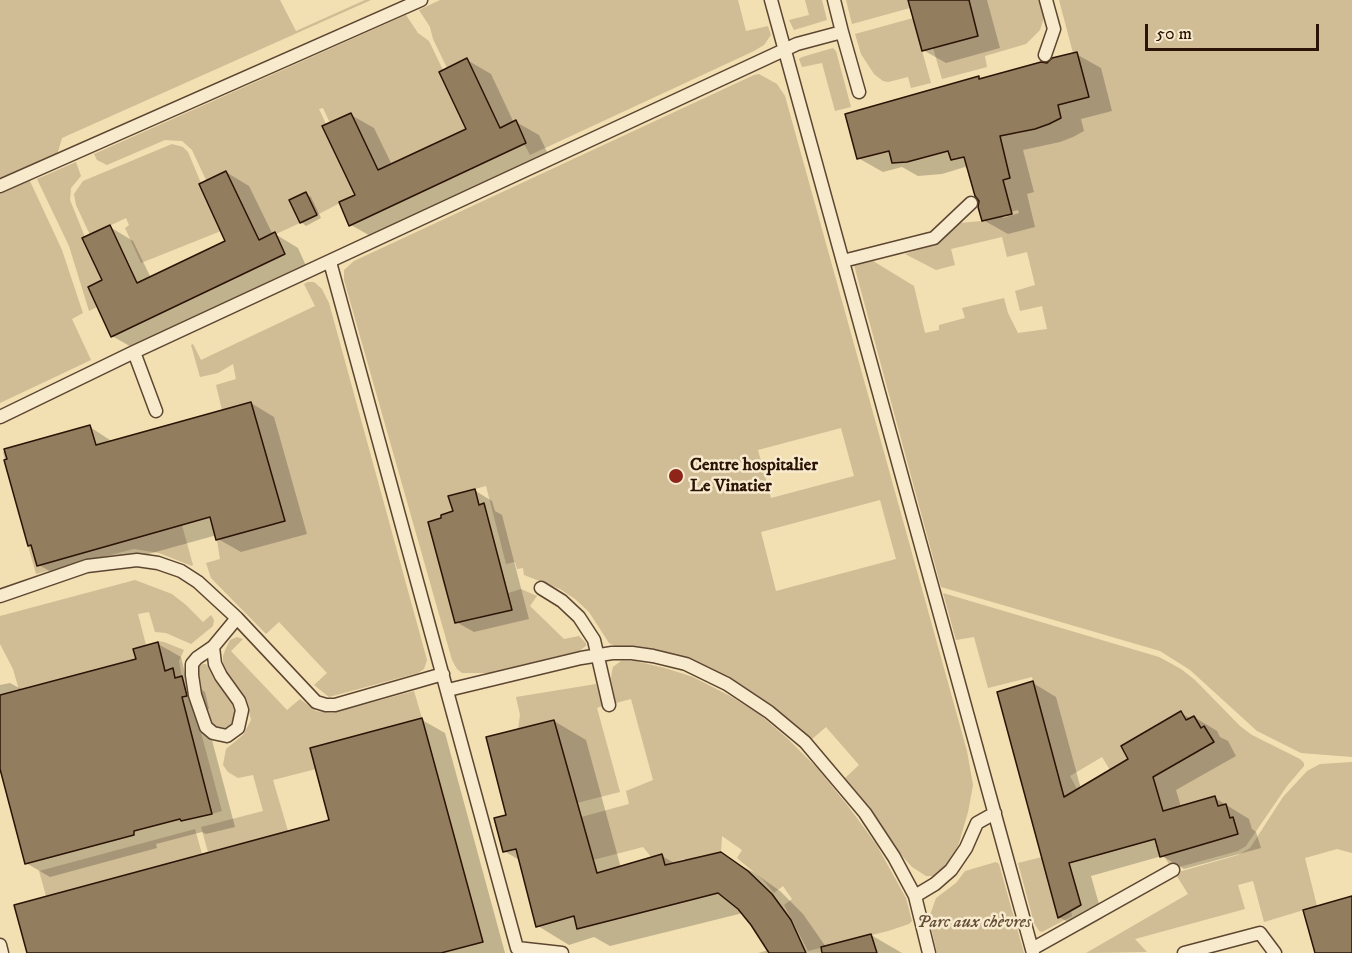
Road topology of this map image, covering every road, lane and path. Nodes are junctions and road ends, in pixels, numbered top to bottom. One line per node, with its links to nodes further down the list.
1 (421, 0): 9 (lane)
2 (771, 0): 6 (lane)
3 (834, 0): 5 (lane)
4 (1046, 0): 7 (lane)
5 (842, 32): 6 (lane); 8 (lane)
6 (785, 50): 11 (lane); 12 (lane)
7 (1045, 55)
8 (859, 92)
9 (0, 186)
10 (971, 203): 11 (lane)
11 (843, 261): 24 (lane)
12 (330, 262): 13 (lane); 21 (lane)
13 (134, 352): 14 (lane); 15 (lane)
14 (156, 411)
15 (0, 417)
16 (541, 588): 20 (lane)
17 (0, 596): 18 (lane)
18 (237, 618): 19 (lane); 21 (lane)
19 (213, 647): 19 (lane)
20 (598, 655): 22 (lane); 23 (lane); 26 (lane)
21 (443, 674): 22 (lane)
22 (448, 690): 30 (lane)
23 (609, 705)
24 (995, 813): 26 (lane); 28 (lane)
25 (1173, 870): 28 (lane)
26 (915, 896): 31 (lane)
27 (0, 945): 29 (lane)
28 (1033, 951)
29 (2, 953)
30 (562, 953)
31 (929, 953)
32 (1184, 953): 33 (lane)
33 (1275, 953)

